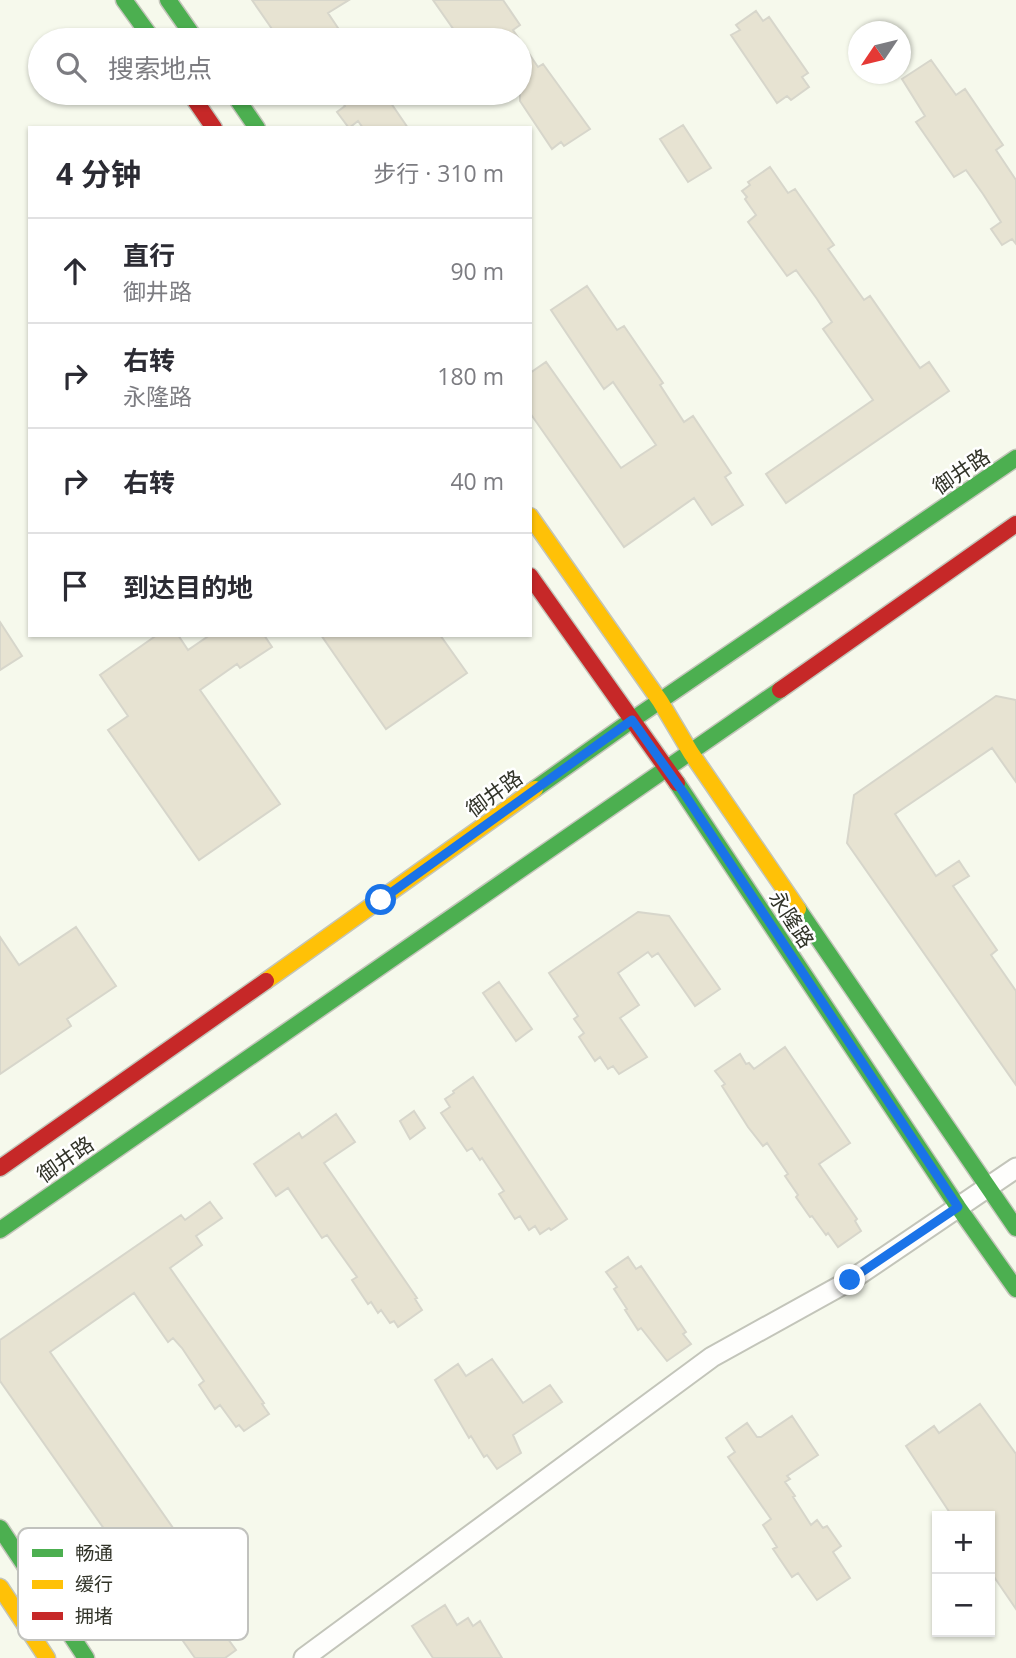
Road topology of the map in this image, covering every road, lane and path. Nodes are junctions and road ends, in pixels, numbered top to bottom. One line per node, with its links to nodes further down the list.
1 (124, 0): 3 (street)
2 (168, 0): 4 (street)
3 (144, 28)
4 (188, 28)
5 (198, 105): 7 (street)
6 (241, 105): 8 (street)
7 (213, 126)
8 (256, 126)
9 (1016, 458): 13 (street, 御井路)
10 (532, 519): 13 (street, 永隆路)
11 (1016, 524): 15 (street, 御井路)
12 (532, 579): 14 (street, 永隆路)
13 (660, 701): 14 (street, 御井路); 15 (street, 永隆路)
14 (632, 720): 16 (street, 永隆路); 17 (street, 御井路)
15 (691, 753): 16 (street, 御井路); 19 (street, 永隆路)
16 (667, 770): 20 (street, 永隆路); 22 (street, 御井路)
17 (0, 1168)
18 (1016, 1168): 19 (street)
19 (987, 1187): 20 (street); 21 (street, 永隆路)
20 (958, 1207): 23 (street, 永隆路); 32 (street)
21 (1016, 1228)
22 (0, 1230)
23 (1016, 1289)
24 (0, 1528): 25 (street)
25 (18, 1555)
26 (0, 1587): 27 (street)
27 (18, 1614)
28 (35, 1640): 30 (street)
29 (74, 1640): 31 (street)
30 (47, 1658)
31 (86, 1658)
32 (304, 1658)

